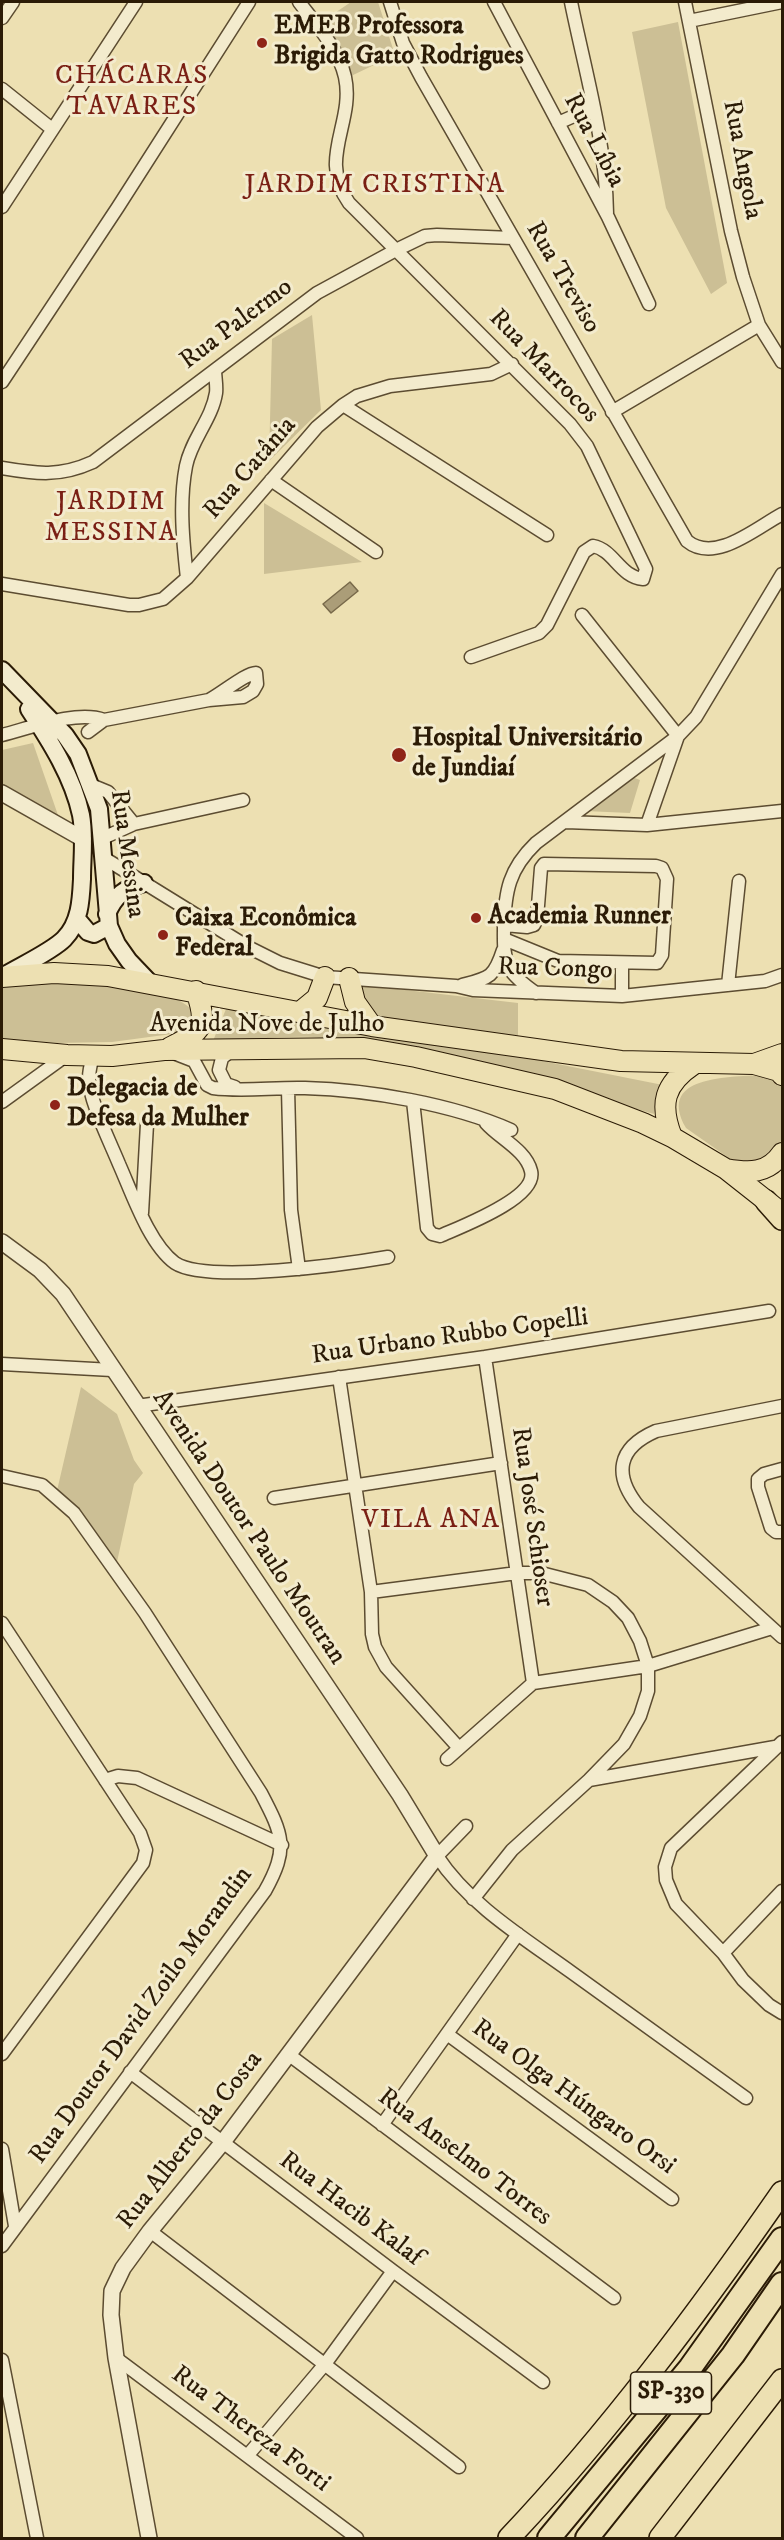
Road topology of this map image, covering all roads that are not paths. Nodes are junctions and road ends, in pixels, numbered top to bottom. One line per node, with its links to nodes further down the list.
1 (13, 2): 10 (street)
2 (136, 2): 15 (street)
3 (249, 2): 25 (street)
4 (299, 2): 19 (street, Rua Marrocos)
5 (390, 2): 18 (street, Rua Treviso)
6 (494, 2): 14 (street, Rua Líbia)
7 (571, 2): 13 (street)
8 (685, 2): 11 (street, Rua Angola)
9 (783, 2): 11 (street)
10 (2, 18)
11 (689, 21): 21 (street, Rua Angola)
12 (2, 89): 15 (street)
13 (592, 108): 14 (street); 17 (street)
14 (558, 123): 17 (street, Rua Líbia)
15 (52, 129): 16 (street)
16 (2, 207)
17 (608, 217): 20 (street, Rua Líbia)
18 (512, 238): 19 (street, Rua Palermo); 27 (street, Rua Treviso)
19 (396, 250): 23 (street, Rua Marrocos); 24 (street, Rua Palermo)
20 (649, 304)
21 (759, 325): 22 (street, Rua Angola); 27 (street)
22 (783, 362)
23 (512, 364): 26 (street, Rua Catânia); 37 (street, Rua Marrocos)
24 (215, 370): 28 (street, Rua Palermo); 34 (street)
25 (2, 382)
26 (343, 405): 29 (street, Rua Catânia); 31 (street)
27 (612, 412): 30 (street, Rua Treviso)
28 (2, 468)
29 (271, 480): 32 (street); 34 (street, Rua Catânia)
30 (783, 514)
31 (547, 535)
32 (376, 552)
33 (783, 574): 45 (street)
34 (187, 578): 35 (street, Rua Catânia)
35 (2, 584)
36 (582, 615): 45 (street)
37 (471, 657)
38 (5, 674): 42 (main road, Rua Messina)
39 (209, 700): 41 (street)
40 (77, 718): 41 (street); 42 (street); 43 (street)
41 (104, 720): 43 (street)
42 (45, 724): 44 (street); 46 (main road, Rua Messina); 55 (main road, Rua Messina)
43 (88, 732): 46 (street)
44 (2, 735)
45 (678, 736): 51 (street); 53 (street)
46 (78, 754): 47 (main road, Rua Messina)
47 (92, 785): 52 (street); 54 (main road, Rua Messina)
48 (2, 793): 55 (street)
49 (243, 800): 52 (street)
50 (783, 811): 53 (street)
51 (566, 822): 53 (street); 61 (street)
52 (134, 824): 54 (street)
53 (647, 825)
54 (103, 838): 56 (main road, Rua Messina)
55 (83, 839): 59 (main road, Rua Messina)
56 (104, 858): 58 (street, Rua Congo); 60 (main road, Rua Messina)
57 (739, 881): 69 (street)
58 (144, 883): 60 (main road); 66 (street, Rua Congo)
59 (77, 919): 60 (main road); 65 (main road)
60 (107, 920): 68 (main road, Rua Messina)
61 (504, 925): 62 (street); 63 (street)
62 (504, 944): 63 (street); 70 (street); 72 (street)
63 (622, 963): 73 (street)
64 (783, 975): 69 (street, Rua Congo)
65 (2, 977): 68 (main road, Avenida Nove de Julho)
66 (324, 977): 67 (street, Rua Congo); 74 (main road)
67 (349, 978): 70 (street, Rua Congo); 75 (main road)
68 (149, 982): 71 (main road, Avenida Nove de Julho)
69 (729, 985): 73 (street, Rua Congo)
70 (456, 987): 72 (street, Rua Congo)
71 (196, 991): 74 (main road, Avenida Nove de Julho); 78 (main road)
72 (536, 993): 73 (street, Rua Congo)
73 (622, 996)
74 (300, 1012): 75 (main road, Avenida Nove de Julho)
75 (372, 1026): 82 (main road, Avenida Nove de Julho)
76 (2, 1049): 80 (main road, Avenida Nove de Julho)
77 (235, 1049): 78 (main road, Avenida Nove de Julho); 85 (street); 92 (main road, Avenida Nove de Julho)
78 (164, 1050): 81 (main road, Avenida Nove de Julho); 85 (street)
79 (783, 1054): 83 (main road, Avenida Nove de Julho)
80 (67, 1055): 81 (main road, Avenida Nove de Julho); 88 (street)
81 (93, 1056): 96 (street)
82 (694, 1064): 83 (main road, Avenida Nove de Julho); 92 (main road)
83 (754, 1064): 84 (main road)
84 (783, 1075)
85 (242, 1089): 86 (street)
86 (288, 1089): 87 (street); 100 (street)
87 (413, 1101): 89 (street); 89 (street)
88 (2, 1102)
89 (479, 1116): 91 (street)
90 (147, 1124): 96 (street)
91 (511, 1130)
92 (672, 1137): 94 (main road, Avenida Nove de Julho)
93 (783, 1153): 94 (main road)
94 (726, 1169): 95 (main road, Avenida Nove de Julho)
95 (775, 1207): 97 (highway)
96 (142, 1217): 100 (street)
97 (783, 1219)
98 (2, 1242): 104 (street, Avenida Doutor Paulo Moutran)
99 (388, 1257): 100 (street)
100 (299, 1269)
101 (769, 1311): 102 (street, Rua Urbano Rubbo Copelli)
102 (485, 1357): 105 (street, Rua Urbano Rubbo Copelli); 108 (street, Rua José Schioser)
103 (2, 1364): 104 (street)
104 (112, 1370): 106 (street, Avenida Doutor Paulo Moutran)
105 (339, 1377): 106 (street, Rua Urbano Rubbo Copelli); 111 (street)
106 (137, 1406): 128 (street, Avenida Doutor Paulo Moutran)
107 (783, 1406): 117 (street)
108 (501, 1463): 111 (street); 114 (street, Rua José Schioser)
109 (783, 1469): 113 (street)
110 (2, 1476): 127 (street)
111 (355, 1485): 112 (street); 115 (street)
112 (274, 1498)
113 (783, 1532)
114 (517, 1573): 115 (street); 119 (street); 120 (street, Rua José Schioser)
115 (371, 1592): 122 (street)
116 (2, 1623): 124 (street)
117 (772, 1628): 118 (street); 119 (street)
118 (783, 1637)
119 (648, 1666): 120 (street); 125 (street)
120 (533, 1683): 122 (street)
121 (779, 1744): 125 (street); 132 (street)
122 (459, 1748): 123 (street)
123 (447, 1759)
124 (105, 1780): 127 (street); 135 (street)
125 (589, 1780): 130 (street)
126 (466, 1826): 128 (street, Rua Alberto da Costa)
127 (282, 1845): 137 (street, Rua Doutor David Zoilo Morandin)
128 (437, 1856): 130 (street); 136 (street, Rua Alberto da Costa)
129 (783, 1891): 132 (street)
130 (473, 1899): 131 (street)
131 (518, 1934): 134 (street); 138 (street)
132 (723, 1953): 133 (street)
133 (783, 2013)
134 (447, 2034): 139 (street); 143 (street, Rua Olga Húngaro Orsi)
135 (2, 2054)
136 (288, 2054): 139 (street, Rua Anselmo Torres); 140 (street, Rua Alberto da Costa)
137 (130, 2072): 140 (street, Rua Hacib Kalaf); 144 (street, Rua Doutor David Zoilo Morandin)
138 (746, 2098)
139 (382, 2125): 150 (street, Rua Anselmo Torres)
140 (223, 2142): 145 (street, Rua Alberto da Costa); 148 (street, Rua Hacib Kalaf)
141 (2, 2149): 144 (street)
142 (783, 2193): 161 (highway)
143 (672, 2199)
144 (15, 2226): 147 (street, Rua Doutor David Zoilo Morandin)
145 (150, 2231): 151 (street, Rua Alberto da Costa); 153 (street)
146 (783, 2239): 162 (highway, SP-330)
147 (2, 2246)
148 (393, 2271): 153 (street); 155 (street, Rua Hacib Kalaf)
149 (783, 2284): 163 (highway, SP-330)
150 (614, 2298)
151 (116, 2358): 156 (street, Rua Thereza Forti); 159 (street, Rua Alberto da Costa)
152 (2, 2360): 158 (street)
153 (325, 2364): 156 (street); 157 (street)
154 (783, 2380): 164 (highway)
155 (543, 2382)
156 (248, 2455): 160 (street, Rua Thereza Forti)
157 (459, 2467)
158 (37, 2538)
159 (149, 2538)
160 (357, 2538)
161 (509, 2538)
162 (549, 2538)
163 (587, 2538)
164 (660, 2538)

